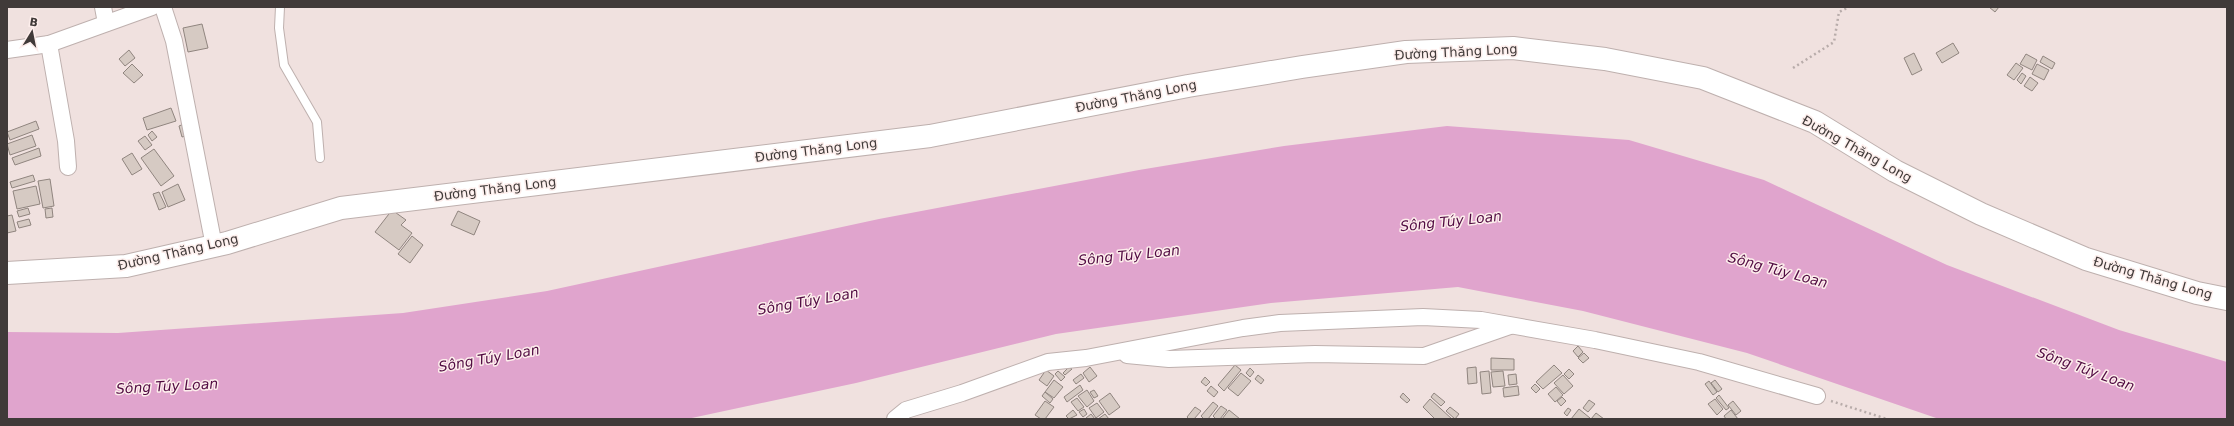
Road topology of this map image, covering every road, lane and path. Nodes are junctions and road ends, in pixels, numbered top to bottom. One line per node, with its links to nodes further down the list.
1 (103, 7): 6 (street)
2 (152, 7): 6 (street)
3 (164, 7): 12 (street)
4 (280, 7): 10 (lane)
5 (1849, 7): 9 (path)
6 (106, 23): 7 (street)
7 (49, 44): 8 (street); 11 (street)
8 (7, 50)
9 (1793, 68)
10 (320, 158)
11 (68, 167)
12 (214, 246): 13 (street, Đường Thăng Long); 14 (street, Đường Thăng Long)
13 (7, 273)
14 (2227, 299)
15 (1513, 325): 16 (street); 16 (street); 17 (street)
16 (1113, 353): 18 (street)
17 (1818, 396): 19 (path)
18 (895, 419)
19 (1887, 419)

